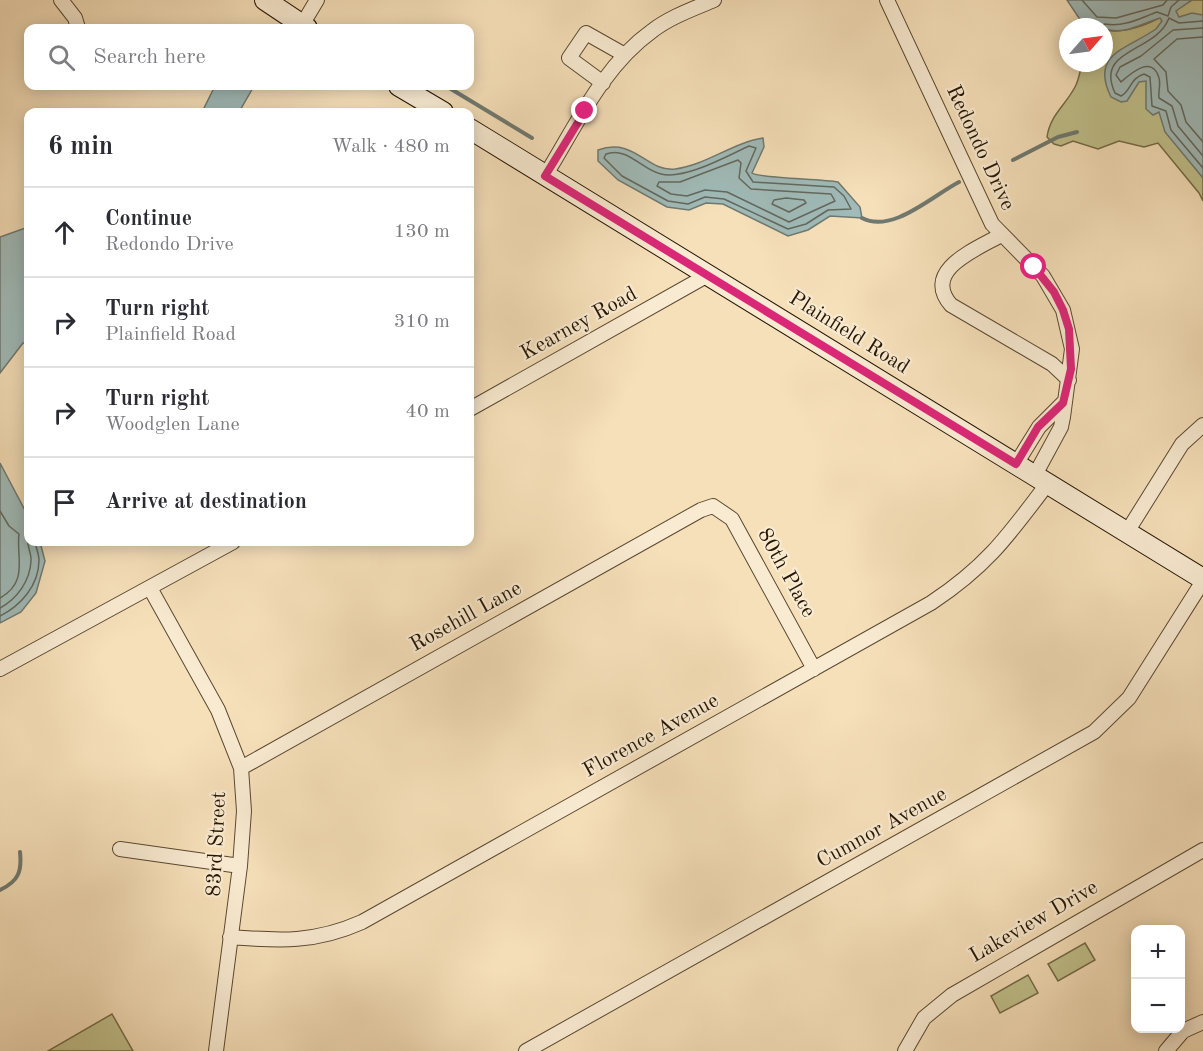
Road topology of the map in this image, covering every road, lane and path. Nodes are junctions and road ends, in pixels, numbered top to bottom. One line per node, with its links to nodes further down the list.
1 (61, 0): 6 (street)
2 (265, 0): 7 (main road)
3 (317, 0): 8 (street)
4 (714, 0): 9 (street)
5 (887, 0): 15 (street, Redondo Drive)
6 (77, 24)
7 (300, 24)
8 (305, 24)
9 (625, 55): 10 (street); 10 (street)
10 (603, 83): 14 (street)
11 (406, 90): 12 (main road)
12 (436, 108)
13 (474, 132): 14 (main road, Plainfield Road)
14 (545, 176): 16 (main road, Plainfield Road)
15 (1001, 235): 17 (street, Redondo Drive); 17 (street)
16 (708, 275): 19 (street, Kearney Road); 21 (main road, Plainfield Road)
17 (1069, 380): 18 (street, Redondo Drive)
18 (1063, 403): 21 (street); 22 (street, Redondo Drive)
19 (474, 407)
20 (1203, 425): 24 (street)
21 (1016, 464): 22 (main road, Plainfield Road)
22 (1041, 479): 24 (main road, Plainfield Road); 29 (street, Florence Avenue)
23 (713, 506): 29 (street, 80th Place); 30 (street, Rosehill Lane)
24 (1127, 532): 26 (main road, Plainfield Road)
25 (226, 546): 27 (street)
26 (1203, 580): 37 (street, Cumnor Avenue)
27 (150, 588): 28 (street); 30 (street, 83rd Street)
28 (0, 669)
29 (814, 669): 34 (street, Florence Avenue)
30 (241, 768): 33 (street, 83rd Street)
31 (120, 849): 33 (street)
32 (1203, 850): 38 (street, Lakeview Drive)
33 (240, 866): 34 (street, 83rd Street)
34 (230, 937): 36 (street, 83rd Street)
35 (1203, 1022): 39 (street)
36 (216, 1051)
37 (526, 1051)
38 (905, 1051)
39 (1166, 1051)

